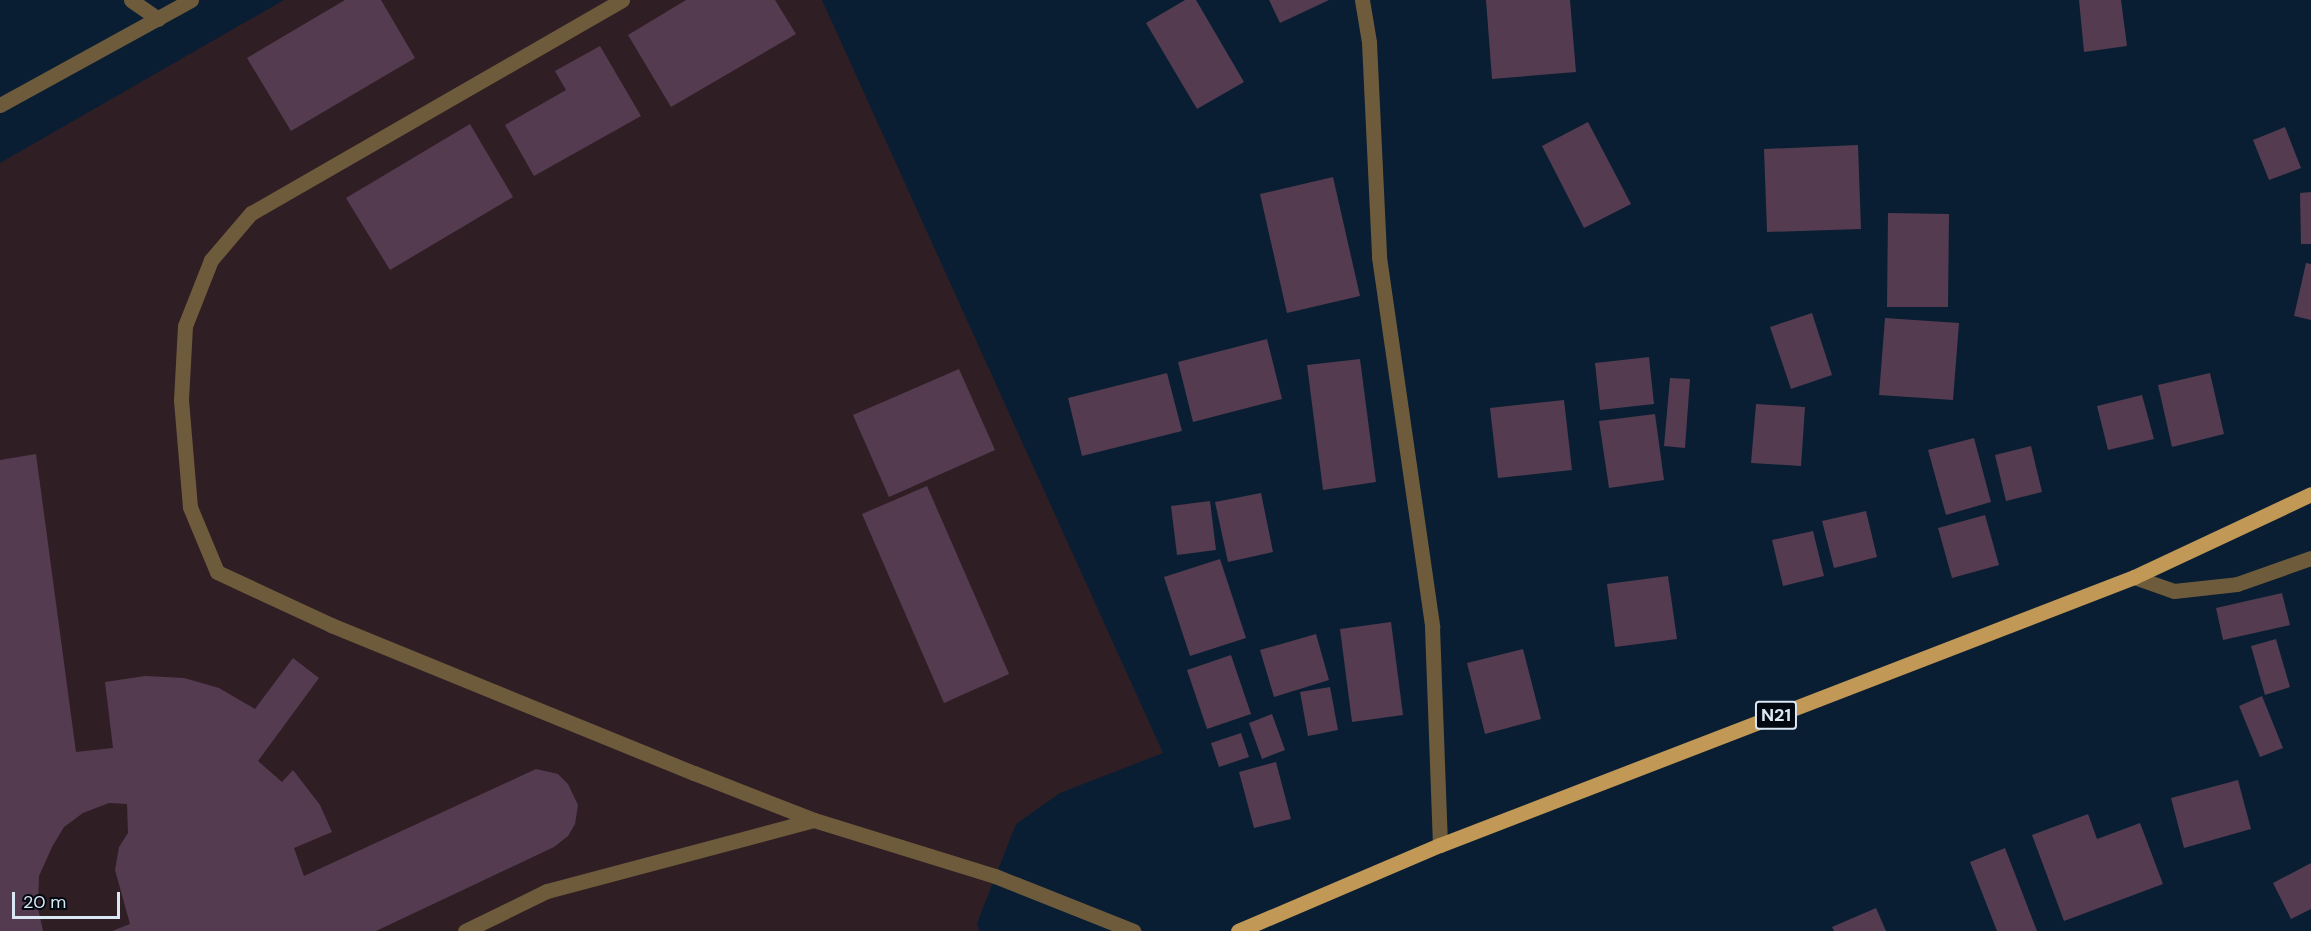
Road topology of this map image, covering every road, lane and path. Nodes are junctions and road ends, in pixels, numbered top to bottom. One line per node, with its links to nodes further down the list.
1 (131, 0): 5 (street)
2 (191, 0): 5 (street)
3 (622, 0): 10 (street)
4 (1362, 0): 11 (street)
5 (158, 19): 6 (street)
6 (0, 105)
7 (2311, 494): 9 (main road, N21)
8 (2311, 558): 9 (street)
9 (2133, 577): 11 (main road, N21)
10 (814, 820): 12 (street); 13 (street)
11 (1440, 845): 14 (main road, N21)
12 (465, 931)
13 (1133, 931)
14 (1238, 931)

